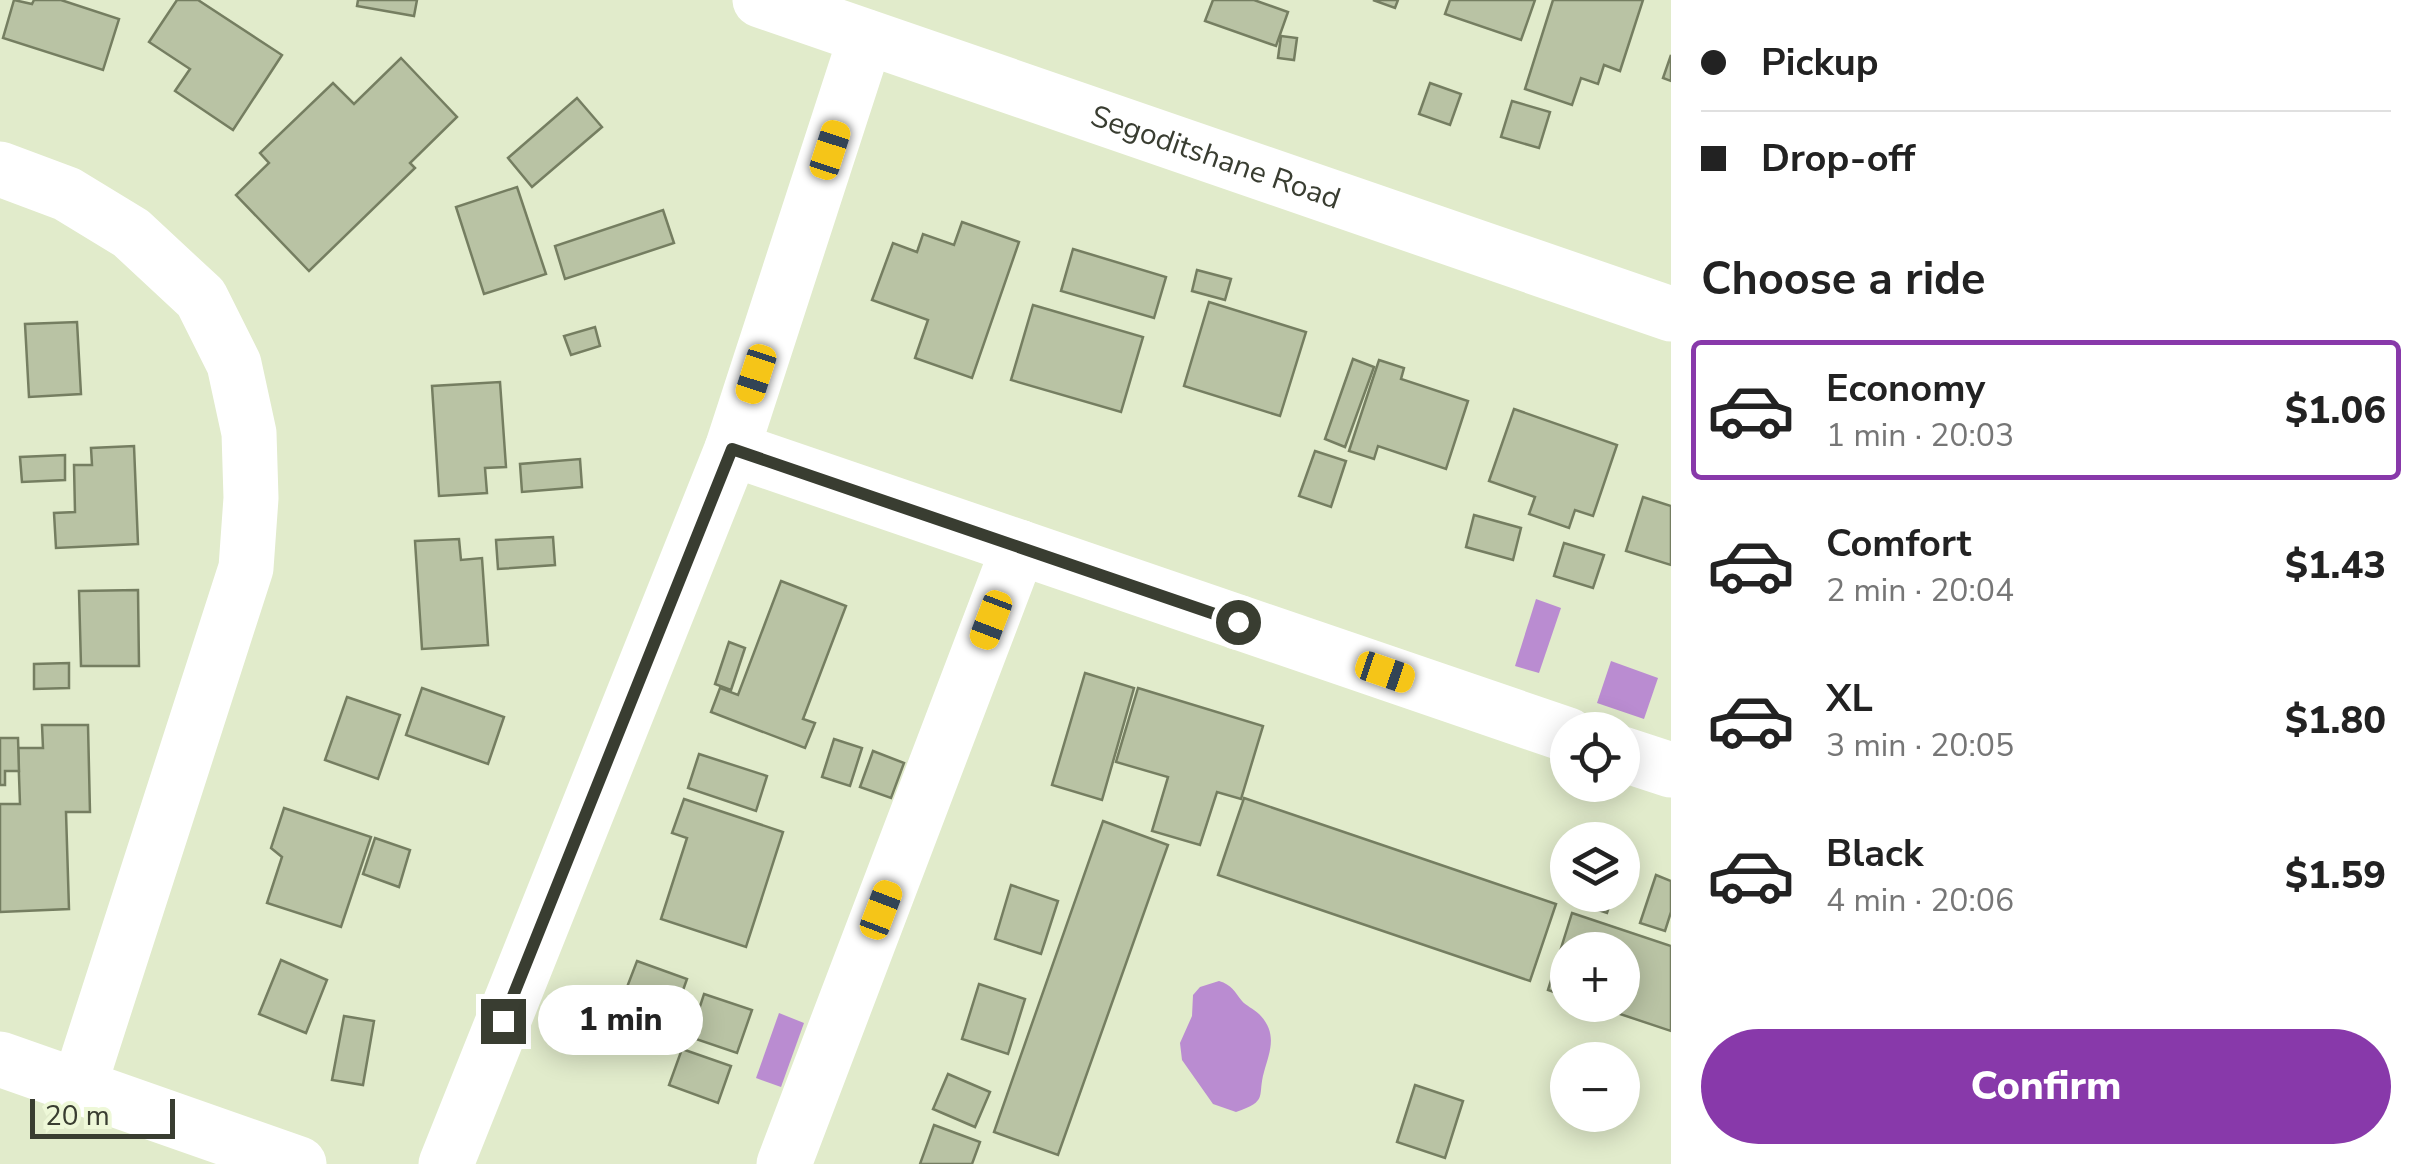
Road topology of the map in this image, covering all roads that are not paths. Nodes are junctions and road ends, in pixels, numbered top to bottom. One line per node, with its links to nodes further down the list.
1 (760, 0): 2 (street, Segoditshane Road)
2 (866, 38): 4 (street, Segoditshane Road); 5 (street)
3 (0, 169): 11 (street)
4 (1671, 314)
5 (732, 449): 6 (street); 13 (street)
6 (1019, 547): 7 (street); 14 (street)
7 (1550, 729)
8 (1640, 760): 9 (street)
9 (1671, 770)
10 (0, 1059): 11 (street)
11 (79, 1086): 12 (street)
12 (299, 1164)
13 (446, 1164)
14 (784, 1164)

